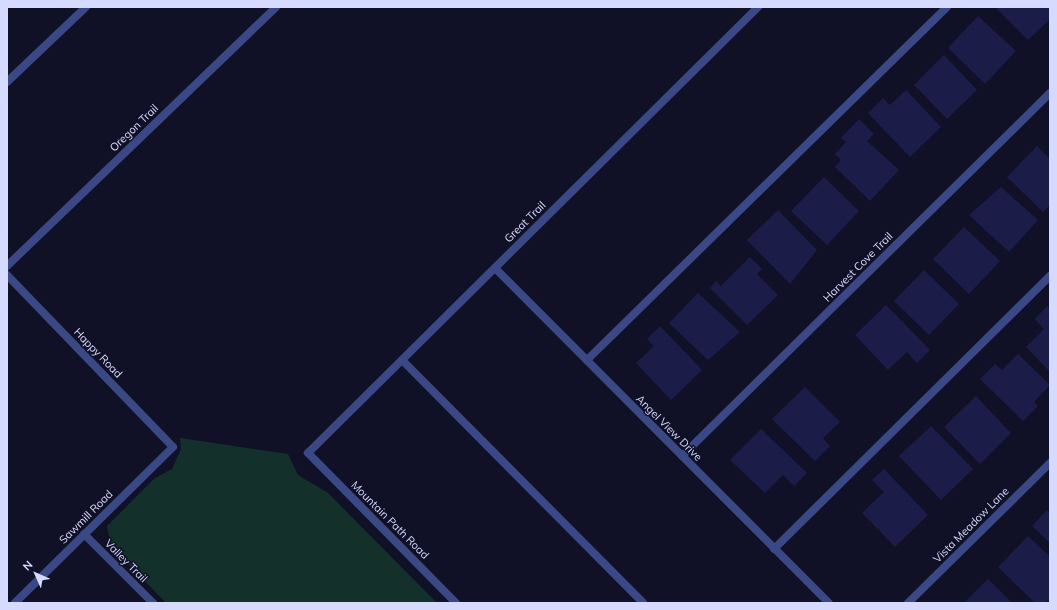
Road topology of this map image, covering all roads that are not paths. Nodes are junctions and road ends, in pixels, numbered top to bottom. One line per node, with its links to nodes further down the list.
1 (86, 7): 5 (street)
2 (276, 7): 7 (street, Oregon Trail)
3 (758, 7): 8 (street, Great Trail)
4 (947, 7): 12 (street)
5 (7, 82)
6 (1050, 93): 15 (street, Harvest Cove Trail)
7 (7, 266)
8 (495, 268): 11 (street, Great Trail); 12 (street, Angel View Drive)
9 (7, 275): 13 (street, Happy Road)
10 (1050, 276): 18 (street)
11 (402, 360): 14 (street, Great Trail); 22 (street)
12 (587, 360): 15 (street, Angel View Drive)
13 (173, 447): 17 (street, Sawmill Road)
14 (308, 454): 21 (street, Mountain Path Road)
15 (682, 456): 18 (street, Angel View Drive)
16 (1050, 463): 24 (street, Vista Meadow Lane)
17 (84, 534): 19 (street, Sawmill Road); 20 (street, Valley Trail)
18 (774, 548): 23 (street, Angel View Drive)
19 (14, 603)
20 (153, 603)
21 (456, 603)
22 (643, 603)
23 (829, 603)
24 (908, 603)

